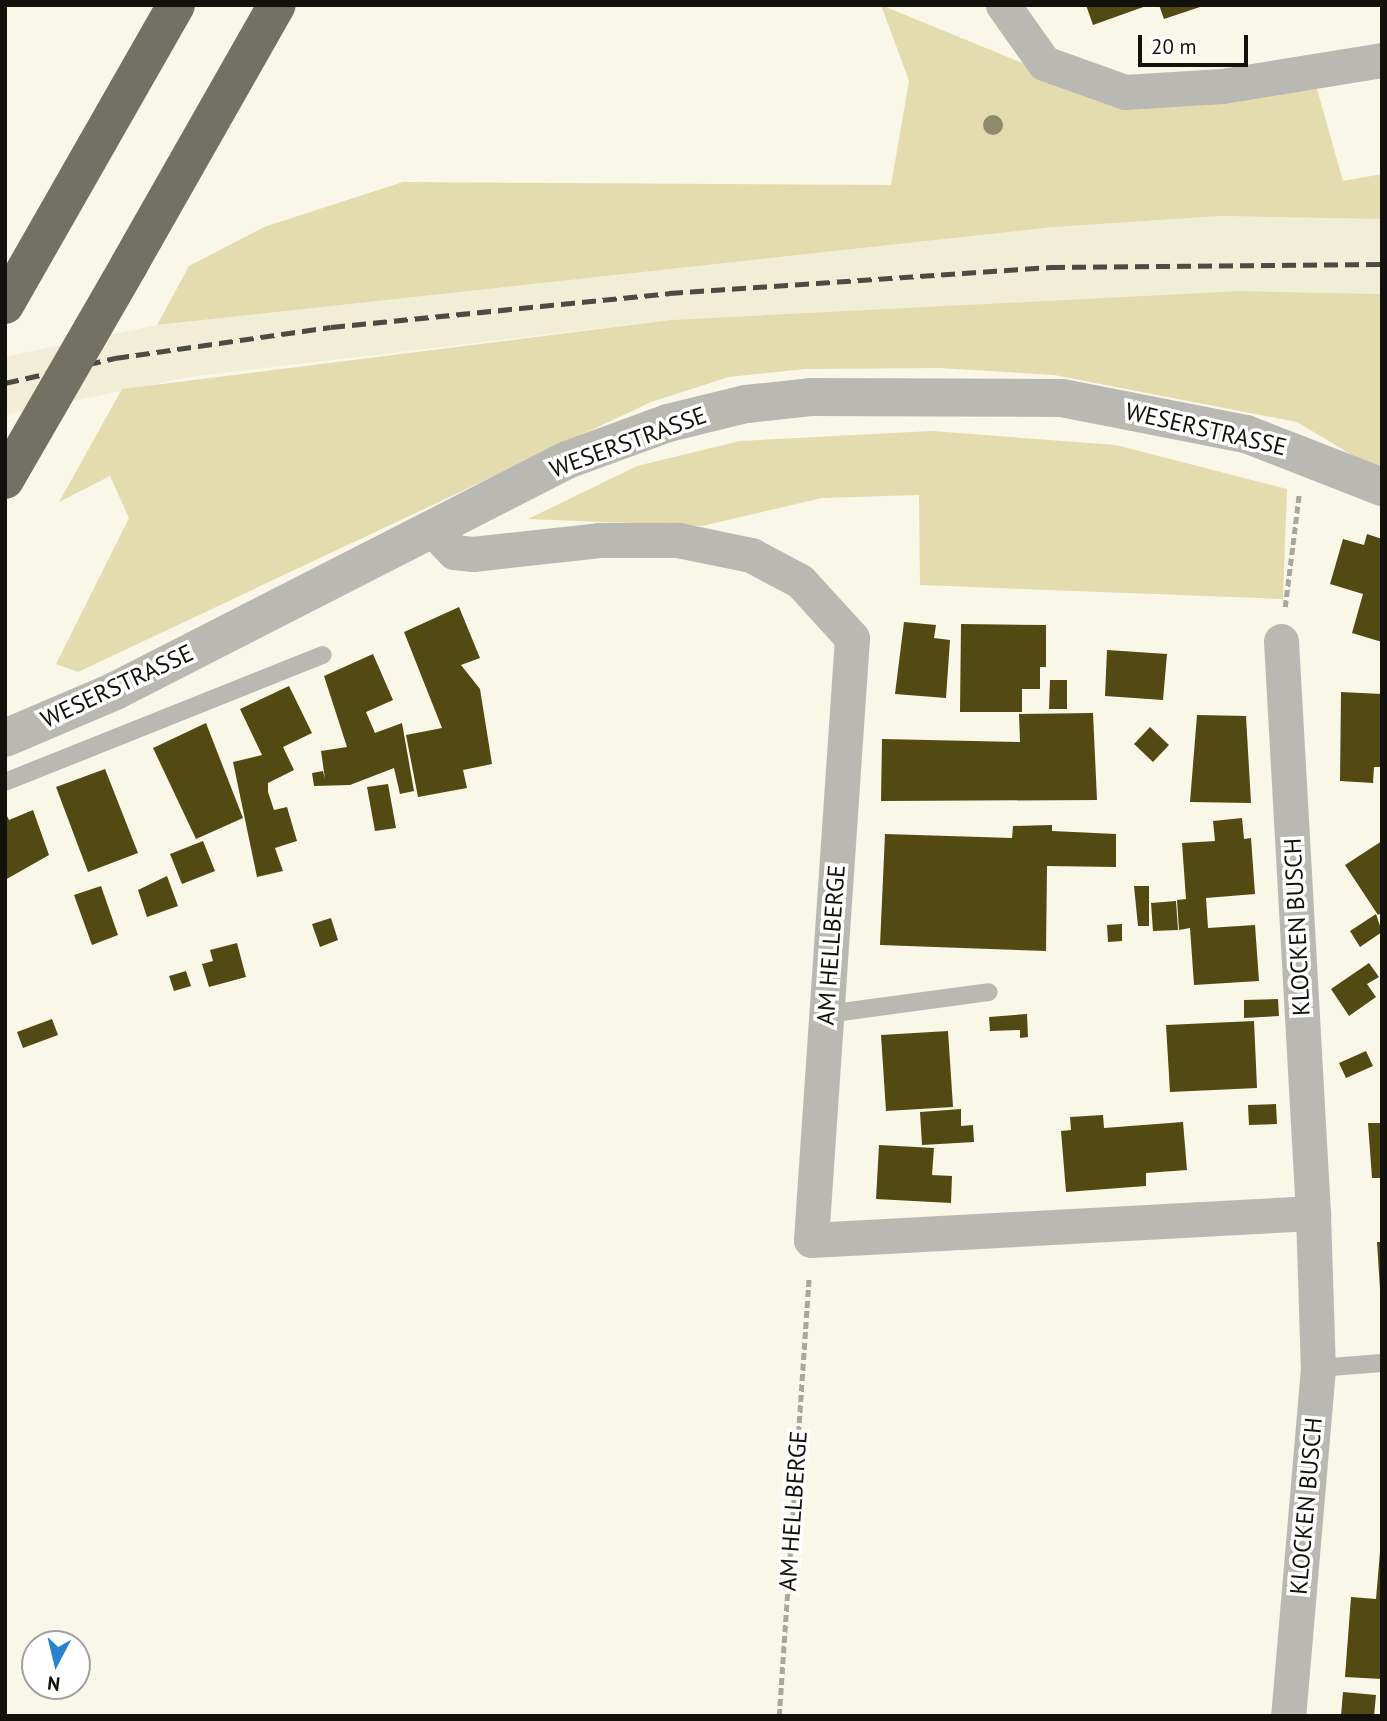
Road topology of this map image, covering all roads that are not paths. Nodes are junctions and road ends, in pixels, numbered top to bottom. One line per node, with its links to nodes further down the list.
1 (176, 5): 5 (highway)
2 (277, 5): 6 (highway, bridge)
3 (1003, 5): 4 (street)
4 (1382, 60)
5 (13, 292)
6 (5, 480)
7 (1382, 487): 8 (street, WESERSTRASSE)
8 (432, 529): 11 (street, WESERSTRASSE); 14 (street, AM HELLBERGE)
9 (1281, 641): 15 (street, KLOCKEN BUSCH)
10 (323, 655): 12 (lane)
11 (5, 738)
12 (5, 782)
13 (989, 992): 14 (lane)
14 (827, 1014): 15 (street, AM HELLBERGE)
15 (1313, 1213): 17 (street, KLOCKEN BUSCH)
16 (1382, 1363): 17 (lane)
17 (1318, 1368): 18 (street, KLOCKEN BUSCH)
18 (1288, 1716)

